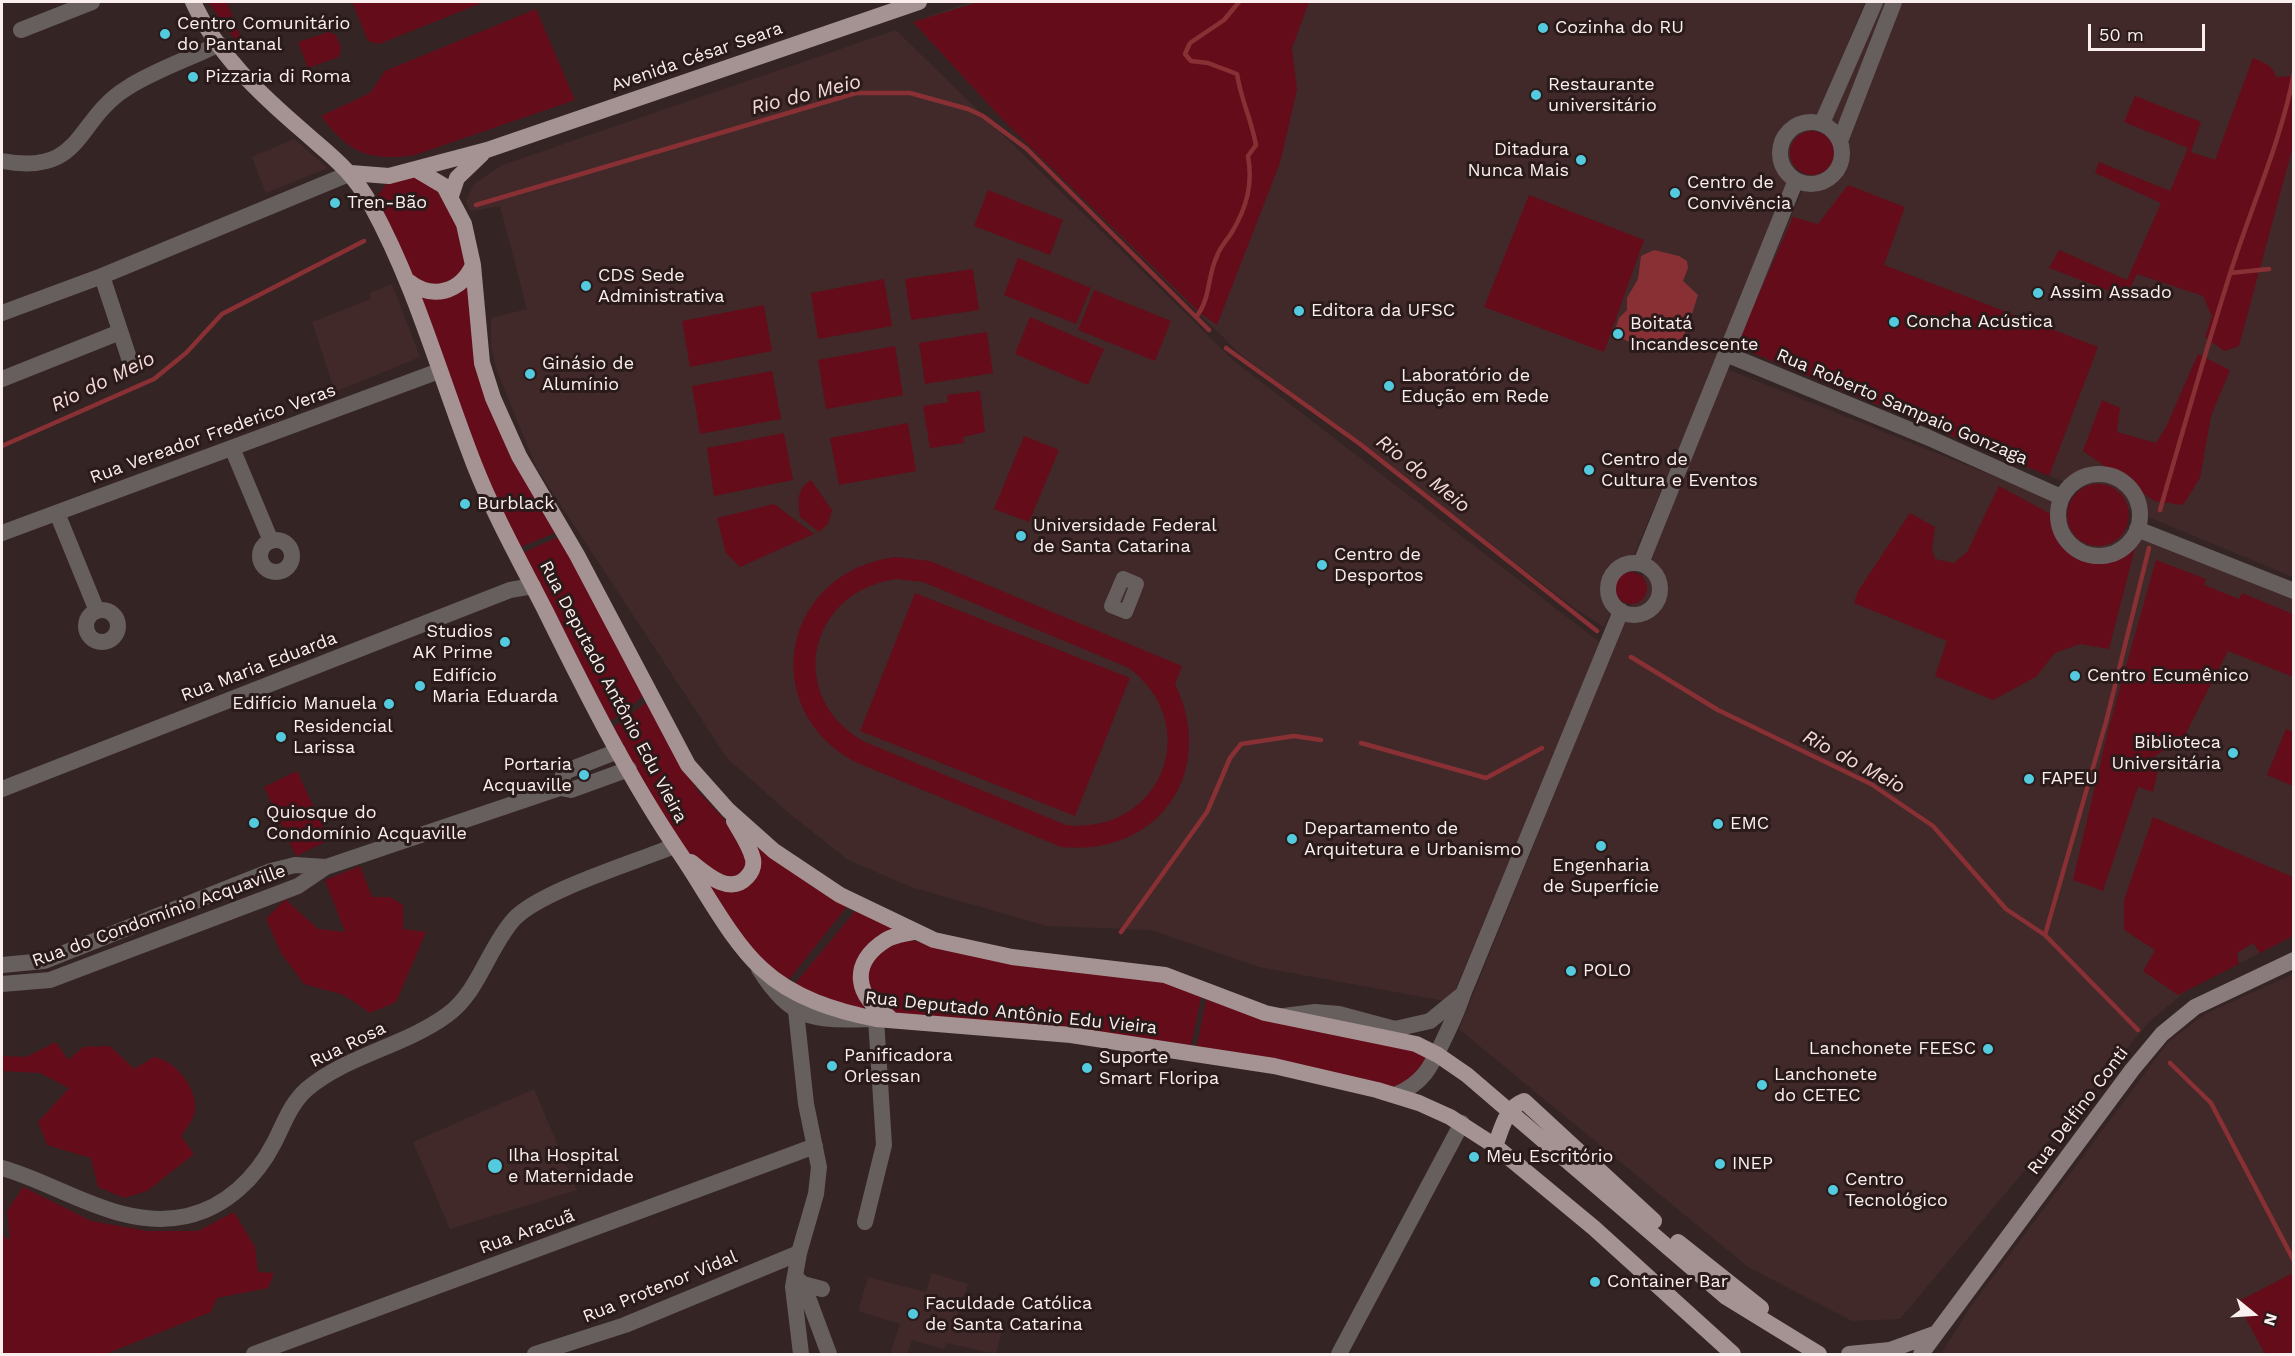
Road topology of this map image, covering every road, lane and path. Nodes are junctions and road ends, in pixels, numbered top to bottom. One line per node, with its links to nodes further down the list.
1 (92, 2): 6 (street)
2 (193, 2): 7 (main road)
3 (919, 2): 10 (main road, Avenida César Seara)
4 (1875, 2): 8 (street)
5 (1894, 2): 9 (street)
6 (21, 30)
7 (219, 44): 11 (street); 13 (main road)
8 (1822, 123): 9 (street); 15 (street)
9 (1840, 141): 15 (street)
10 (488, 150): 12 (main road, Avenida César Seara); 16 (main road, Avenida César Seara)
11 (2, 161)
12 (417, 170): 14 (main road, Avenida César Seara); 16 (main road)
13 (351, 173): 14 (main road, Avenida César Seara); 17 (main road); 19 (street)
14 (389, 176): 17 (main road)
15 (1796, 180): 23 (street)
16 (451, 196): 18 (main road)
17 (371, 204): 20 (main road)
18 (473, 265): 20 (main road); 42 (main road)
19 (102, 276): 21 (street); 22 (street)
20 (408, 281): 25 (main road, Rua Deputado Antônio Edu Vieira)
21 (2, 313)
22 (120, 332): 24 (street); 26 (street)
23 (1726, 354): 28 (street, Rua Roberto Sampaio Gonzaga); 33 (street)
24 (130, 361)
25 (439, 371): 27 (street, Rua Vereador Frederico Veras); 34 (main road, Rua Deputado Antônio Edu Vieira)
26 (2, 379)
27 (232, 448): 29 (street, Rua Vereador Frederico Veras); 32 (street)
28 (2061, 497): 30 (street); 30 (street)
29 (57, 513): 31 (street, Rua Vereador Frederico Veras); 36 (street)
30 (2137, 529): 35 (street)
31 (2, 533)
32 (271, 541)
33 (1641, 563): 37 (street); 37 (street)
34 (533, 586): 38 (main road, Rua Deputado Antônio Edu Vieira); 41 (street, Rua Maria Eduarda)
35 (2294, 591)
36 (97, 610)
37 (1621, 611): 54 (street)
38 (618, 751): 39 (main road, Rua Deputado Antônio Edu Vieira); 40 (street)
39 (629, 769): 40 (street, Rua do Condomínio Acquaville); 43 (main road, Rua Deputado Antônio Edu Vieira)
40 (560, 788): 44 (street, Rua do Condomínio Acquaville)
41 (2, 789)
42 (728, 810): 43 (main road); 46 (main road)
43 (677, 850): 48 (main road, Rua Deputado Antônio Edu Vieira); 66 (street, Rua Rosa)
44 (326, 867): 45 (street, Rua do Condomínio Acquaville); 47 (street, Rua do Condomínio Acquaville)
45 (150, 919): 47 (street); 50 (street, Rua do Condomínio Acquaville)
46 (914, 932): 56 (main road); 58 (main road)
47 (158, 937): 52 (street, Rua do Condomínio Acquaville)
48 (751, 958): 55 (street); 57 (main road, Rua Deputado Antônio Edu Vieira)
49 (2294, 960): 71 (main road, Rua Delfino Conti)
50 (44, 961): 51 (street, Rua do Condomínio Acquaville); 52 (street)
51 (2, 965)
52 (50, 981): 53 (street, Rua do Condomínio Acquaville)
53 (2, 984)
54 (1462, 994): 56 (street); 59 (street); 60 (street)
55 (796, 1011): 57 (street); 64 (street)
56 (1283, 1016): 59 (main road)
57 (876, 1019): 58 (main road, Rua Deputado Antônio Edu Vieira); 67 (street)
58 (895, 1021): 61 (main road, Rua Deputado Antônio Edu Vieira)
59 (1416, 1044): 60 (main road)
60 (1438, 1055): 61 (street); 62 (main road)
61 (1395, 1095): 63 (main road, Rua Deputado Antônio Edu Vieira)
62 (1509, 1111): 65 (main road); 72 (main road)
63 (1462, 1123): 65 (main road, Rua Deputado Antônio Edu Vieira); 77 (street)
64 (815, 1146): 68 (street); 73 (street, Rua Aracuã)
65 (1495, 1146): 78 (main road, Rua Deputado Antônio Edu Vieira)
66 (2, 1168)
67 (865, 1222)
68 (799, 1253): 69 (street); 74 (street, Rua Protenor Vidal)
69 (799, 1280): 70 (street); 75 (street); 76 (street)
70 (822, 1289)
71 (1935, 1334): 79 (main road); 80 (main road, Rua Delfino Conti)
72 (1813, 1350)
73 (254, 1354)
74 (535, 1354)
75 (801, 1354)
76 (830, 1354)
77 (1339, 1354)
78 (1733, 1354)
79 (1849, 1354)
80 (1921, 1354)

